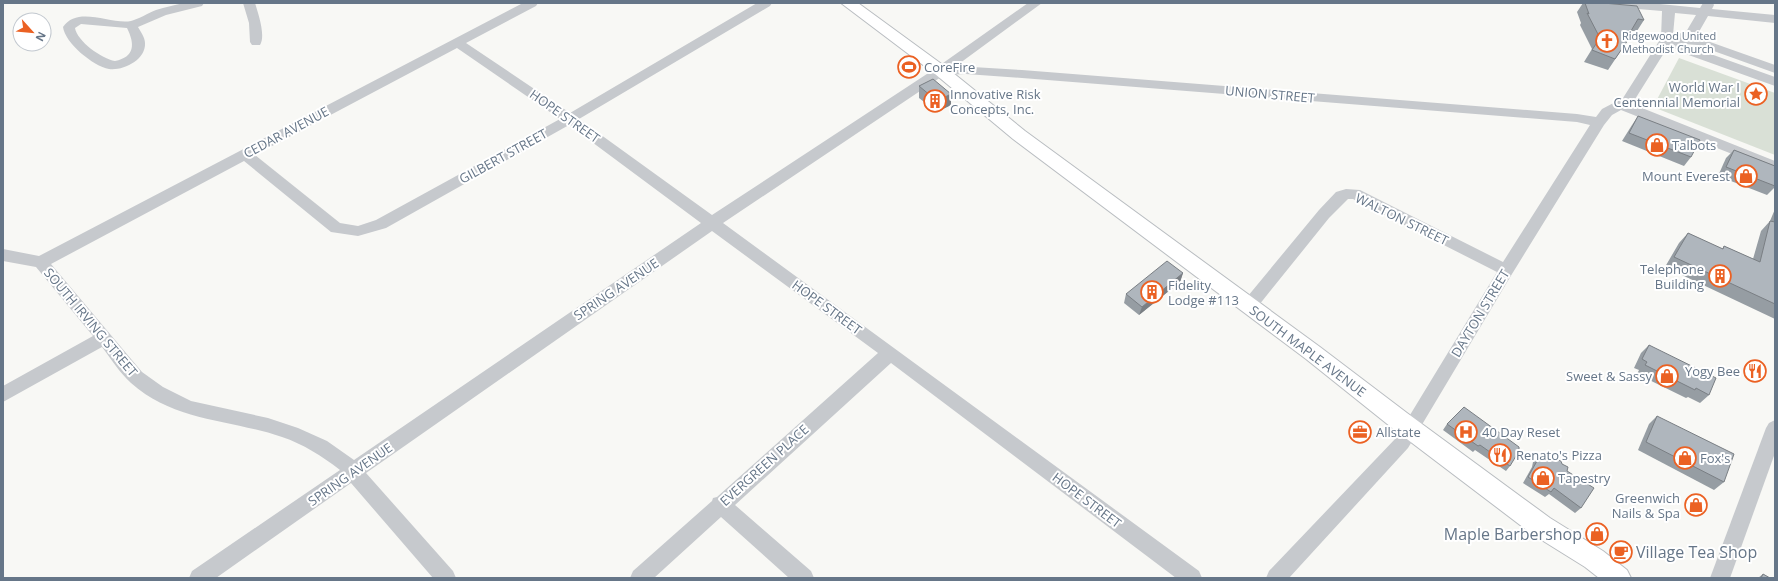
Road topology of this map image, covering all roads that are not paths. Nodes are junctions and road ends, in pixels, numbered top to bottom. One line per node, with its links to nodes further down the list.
1 (198, 3): 11 (street)
2 (249, 3): 13 (street)
3 (532, 3): 14 (street, CEDAR AVENUE)
4 (766, 3): 19 (street, GILBERT STREET)
5 (848, 3): 16 (main road, SOUTH MAPLE AVENUE)
6 (1036, 3): 16 (street, SPRING AVENUE)
7 (1614, 3): 9 (street)
8 (1706, 8): 9 (street); 10 (street); 12 (street)
9 (1668, 9): 12 (street, DAYTON STREET)
10 (1775, 19)
11 (131, 25): 11 (street)
12 (1667, 38): 15 (street); 17 (street); 18 (street, DAYTON STREET)
13 (256, 42)
14 (457, 42): 19 (street, HOPE STREET); 21 (street, CEDAR AVENUE)
15 (1775, 69)
16 (941, 71): 20 (street, UNION STREET); 23 (street, SPRING AVENUE); 27 (main road, SOUTH MAPLE AVENUE)
17 (1775, 82)
18 (1621, 105): 20 (street, DAYTON STREET); 22 (street)
19 (570, 119): 21 (street, GILBERT STREET); 23 (street, HOPE STREET)
20 (1599, 122): 26 (street, DAYTON STREET)
21 (245, 154): 25 (street, CEDAR AVENUE)
22 (1775, 166)
23 (712, 223): 29 (street, HOPE STREET); 33 (street, SPRING AVENUE)
24 (3, 255): 25 (street, SOUTH IRVING STREET)
25 (41, 262): 28 (street, SOUTH IRVING STREET)
26 (1506, 270): 27 (street, WALTON STREET); 32 (street, DAYTON STREET)
27 (1249, 306): 32 (main road, SOUTH MAPLE AVENUE)
28 (104, 338): 30 (street); 33 (street, SOUTH IRVING STREET)
29 (890, 353): 34 (street, EVERGREEN PLACE); 39 (street, HOPE STREET)
30 (3, 395)
31 (1775, 428): 42 (street)
32 (1411, 429): 40 (street, DAYTON STREET); 41 (main road, SOUTH MAPLE AVENUE)
33 (353, 472): 35 (street, SPRING AVENUE); 36 (street, SOUTH IRVING STREET)
34 (720, 504): 37 (street, EVERGREEN PLACE); 38 (street)
35 (199, 578)
36 (446, 578)
37 (640, 578)
38 (804, 578)
39 (1192, 578)
40 (1276, 578)
41 (1618, 578)
42 (1720, 578)

